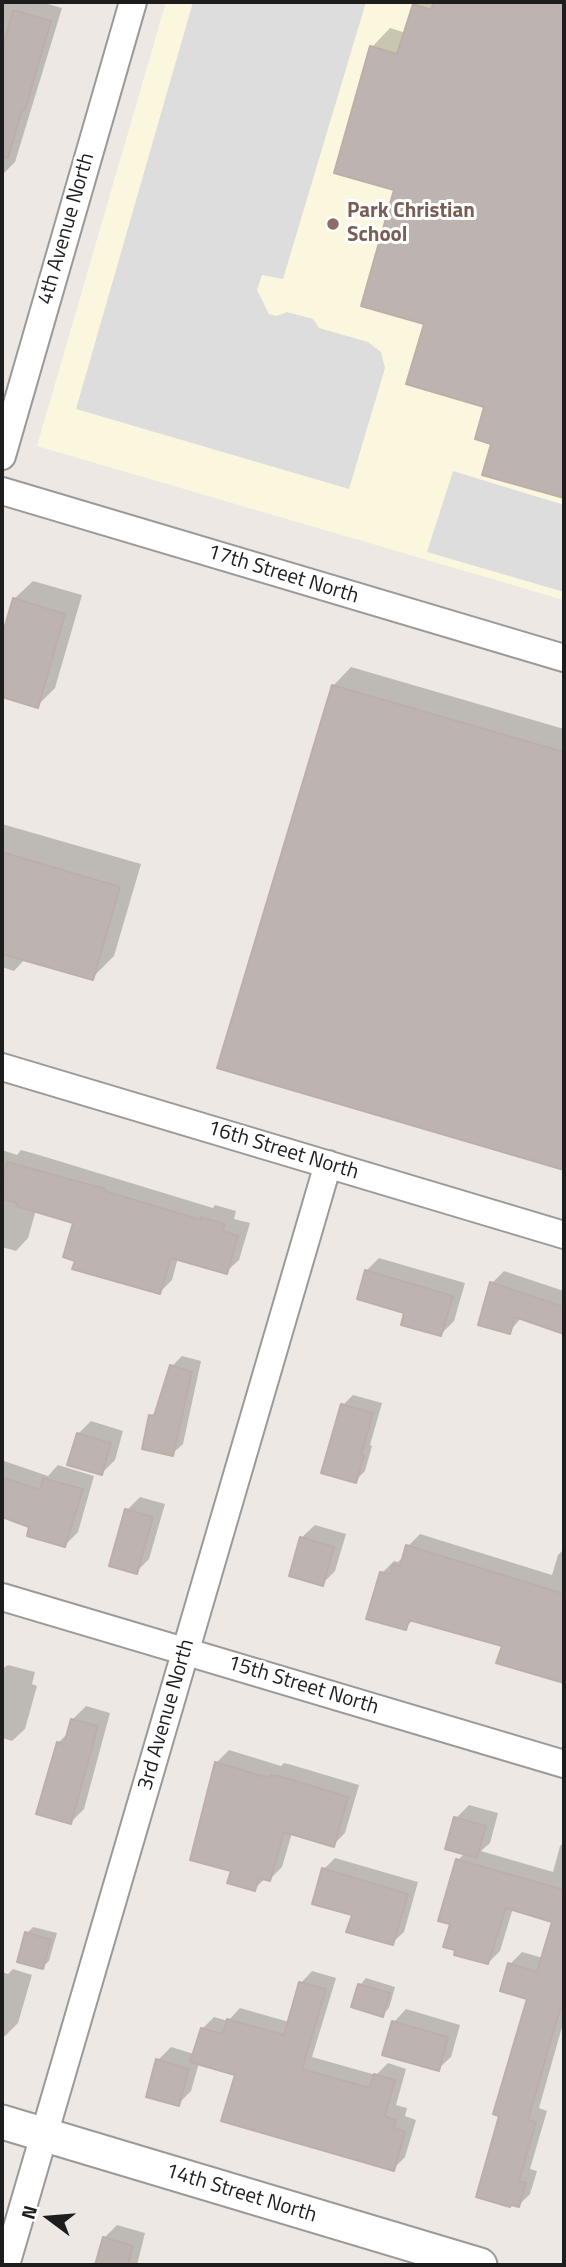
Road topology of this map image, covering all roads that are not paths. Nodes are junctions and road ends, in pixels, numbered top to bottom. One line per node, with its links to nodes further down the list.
1 (133, 2): 2 (street, 4th Avenue North)
2 (2, 456)
3 (2, 491): 4 (street, 17th Street North)
4 (564, 658)
5 (2, 1068): 6 (street, 16th Street North)
6 (328, 1164): 7 (street, 16th Street North); 9 (street, 3rd Avenue North)
7 (564, 1235)
8 (2, 1597): 9 (street, 15th Street North)
9 (186, 1651): 10 (street, 15th Street North); 12 (street, 3rd Avenue North)
10 (564, 1764)
11 (2, 2122): 12 (street, 14th Street North)
12 (44, 2134): 13 (street, 3rd Avenue North); 14 (street, 14th Street North)
13 (6, 2265)
14 (480, 2265)

